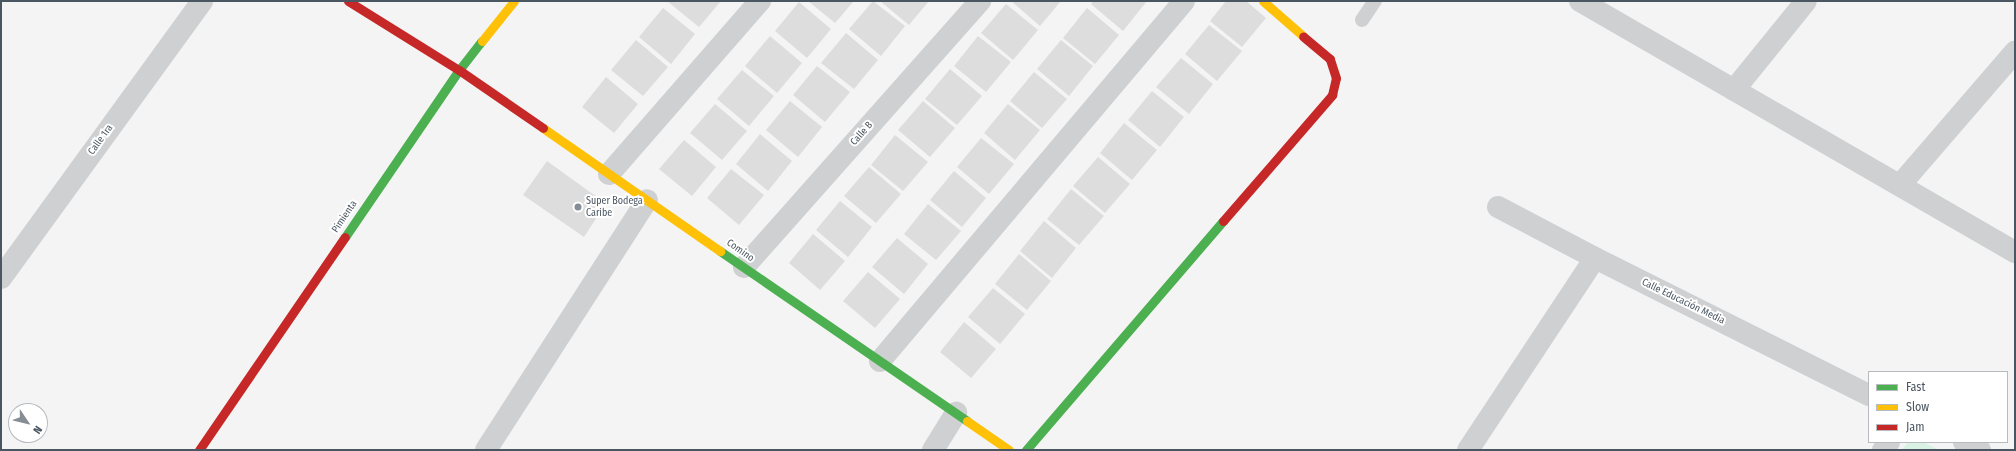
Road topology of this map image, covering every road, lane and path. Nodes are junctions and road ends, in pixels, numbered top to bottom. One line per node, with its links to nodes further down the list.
1 (202, 1): 22 (street, Calle 1ra)
2 (348, 1): 13 (street, Comino)
3 (514, 1): 13 (street, Pimienta)
4 (760, 1): 15 (street)
5 (980, 1): 21 (street, Calle B)
6 (1184, 1): 23 (street)
7 (1263, 1): 31 (street)
8 (1375, 1): 11 (lane)
9 (1580, 1): 14 (street)
10 (1806, 1): 14 (street)
11 (1362, 20)
12 (2015, 52): 16 (street)
13 (459, 70): 15 (street, Comino); 27 (street, Pimienta)
14 (1734, 90): 16 (street)
15 (609, 174): 17 (street, Comino)
16 (1900, 186): 19 (street)
17 (647, 200): 21 (street, Comino); 28 (street)
18 (1498, 207): 20 (street, Calle Educación Media)
19 (2015, 252)
20 (1595, 258): 24 (street, Calle Educación Media); 32 (street)
21 (744, 267): 23 (street, Comino)
22 (1, 278)
23 (880, 361): 25 (street, Comino)
24 (1868, 394)
25 (956, 413): 29 (street); 30 (street, Comino)
26 (1966, 443): 33 (street)
27 (199, 450)
28 (486, 450)
29 (933, 450)
30 (1009, 450)
31 (1026, 450)
32 (1468, 450)
33 (1980, 450)

